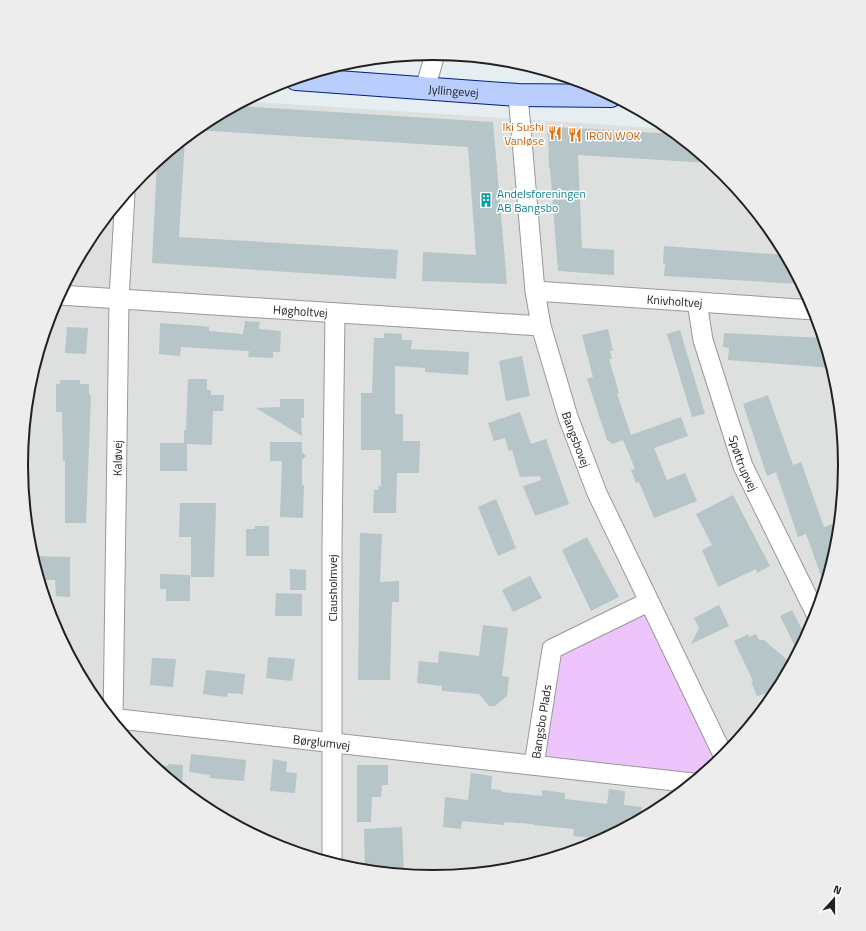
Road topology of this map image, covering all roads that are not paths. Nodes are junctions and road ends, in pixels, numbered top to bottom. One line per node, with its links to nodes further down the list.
1 (433, 60): 3 (street)
2 (309, 80): 3 (street, Jyllingevej)
3 (425, 89): 4 (street, Jyllingevej)
4 (518, 95): 5 (street, Jyllingevej); 7 (street, Bangsbovej)
5 (599, 96)
6 (124, 204): 9 (street, Kaløvej)
7 (536, 291): 10 (street, Knivholtvej); 13 (street, Bangsbovej)
8 (65, 296): 9 (street, Høgholtvej)
9 (119, 299): 12 (street, Høgholtvej); 16 (street, Kaløvej)
10 (697, 302): 11 (street, Knivholtvej); 15 (street, Spøttrupvej)
11 (806, 309)
12 (335, 313): 13 (street, Høgholtvej); 18 (street, Clausholmvej)
13 (541, 326): 14 (street, Bangsbovej)
14 (648, 602): 19 (street, Bangsbovej); 20 (street, Bangsbo Plads)
15 (812, 607)
16 (112, 712)
17 (119, 721): 18 (street, Børglumvej)
18 (331, 743): 20 (street, Børglumvej); 22 (street, Clausholmvej)
19 (721, 750)
20 (534, 765): 21 (street, Bangsbo Plads)
21 (686, 782)
22 (332, 858)

